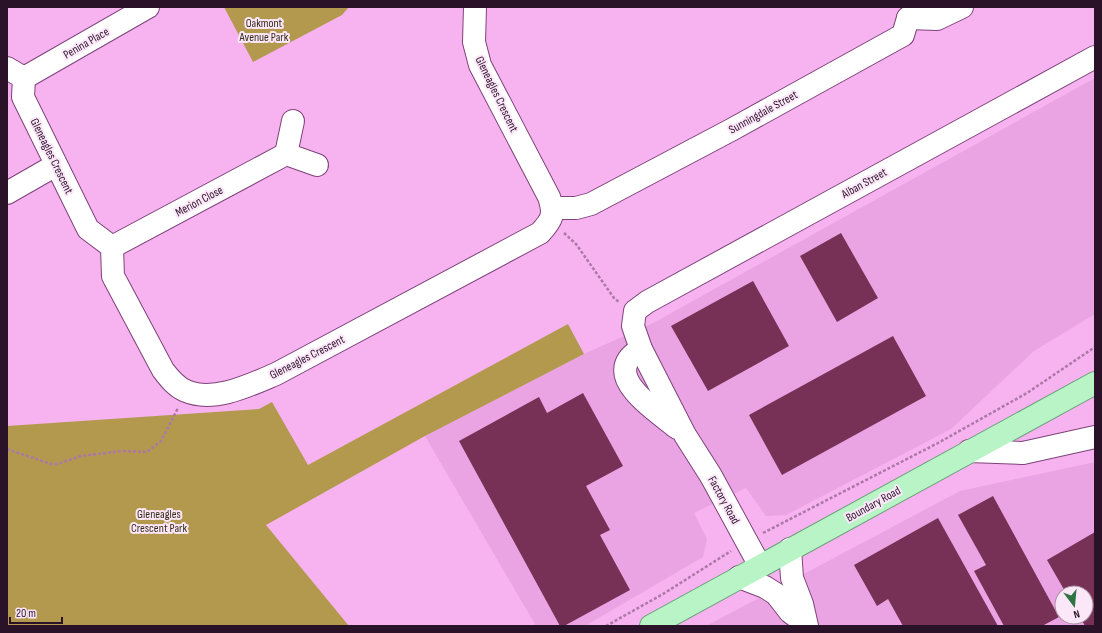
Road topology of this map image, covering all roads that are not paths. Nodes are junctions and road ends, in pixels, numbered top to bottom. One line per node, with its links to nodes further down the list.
1 (148, 7): 6 (street, Penina Place)
2 (475, 7): 12 (street, Gleneagles Crescent)
3 (962, 7): 4 (street, Sunningdale Street)
4 (905, 12): 12 (street, Sunningdale Street)
5 (1095, 57): 14 (street, Alban Street)
6 (16, 73): 9 (street, Gleneagles Crescent)
7 (293, 120): 8 (street)
8 (286, 154): 10 (street); 13 (street, Merion Close)
9 (56, 165): 11 (street); 13 (street, Gleneagles Crescent)
10 (317, 165)
11 (7, 193)
12 (552, 215): 13 (street, Gleneagles Crescent)
13 (112, 247)
14 (635, 311): 19 (street, Factory Road)
15 (1095, 383): 17 (main road, Boundary Road)
16 (1095, 437): 17 (street)
17 (969, 451): 18 (main road, Boundary Road)
18 (790, 549): 19 (main road, Boundary Road); 21 (street)
19 (760, 566): 20 (main road, Boundary Road)
20 (739, 577): 21 (street); 22 (main road, Boundary Road)
21 (806, 624)
22 (651, 626)

